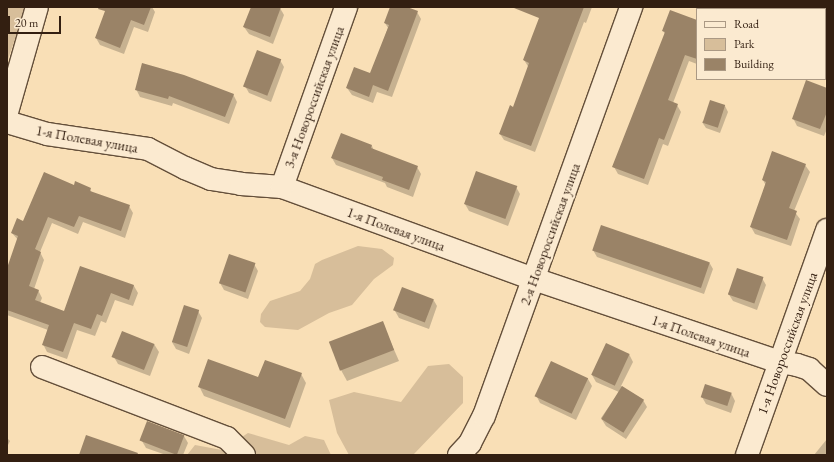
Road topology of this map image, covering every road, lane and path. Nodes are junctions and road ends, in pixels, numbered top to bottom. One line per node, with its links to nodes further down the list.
1 (37, 7): 4 (street)
2 (346, 7): 6 (street, 3-я Новороссийская улица)
3 (631, 7): 8 (street, 2-я Новороссийская улица)
4 (7, 112)
5 (7, 122): 6 (street, 1-я Полевая улица)
6 (282, 187): 8 (street, 1-я Полевая улица)
7 (827, 230): 9 (street, 1-я Новороссийская улица)
8 (534, 279): 9 (street, 1-я Полевая улица); 13 (street, 2-я Новороссийская улица)
9 (779, 362): 11 (street, 1-я Полевая улица); 14 (street, 1-я Новороссийская улица)
10 (42, 367): 12 (street)
11 (827, 385)
12 (244, 455)
13 (459, 455)
14 (747, 455)

